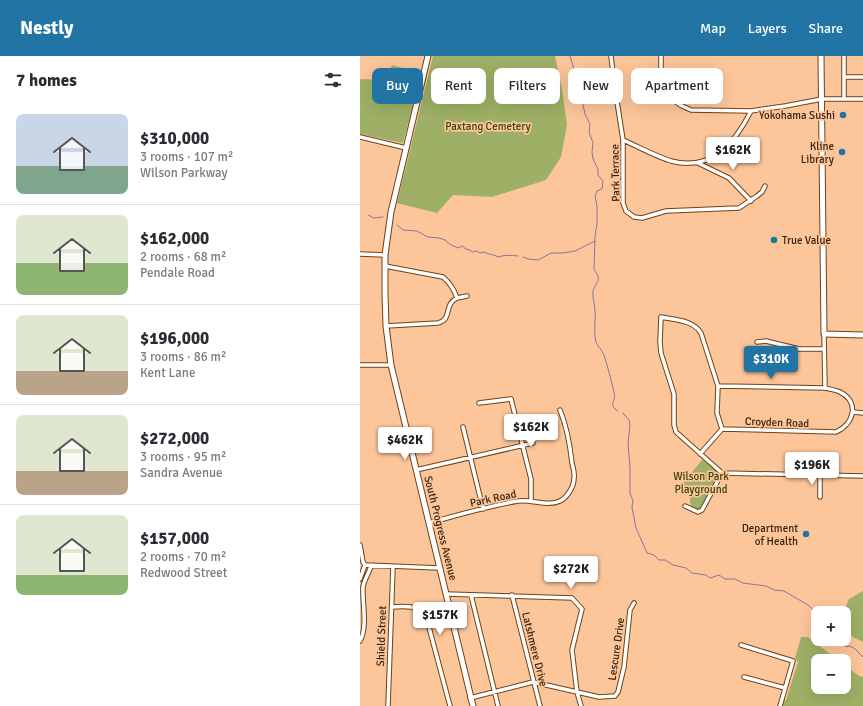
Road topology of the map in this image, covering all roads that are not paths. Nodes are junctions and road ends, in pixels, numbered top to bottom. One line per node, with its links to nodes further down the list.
1 (428, 56): 14 (main road, South Progress Avenue)
2 (611, 56): 13 (street, Park Terrace)
3 (661, 56): 11 (street)
4 (821, 56): 8 (main road)
5 (844, 56): 6 (street)
6 (844, 77): 7 (street); 9 (street)
7 (863, 77)
8 (822, 98): 9 (street); 11 (street); 24 (main road)
9 (844, 98): 10 (street)
10 (863, 98)
11 (751, 111): 15 (street)
12 (360, 137): 14 (street)
13 (623, 140): 15 (street); 17 (street, Park Terrace)
14 (406, 148): 19 (main road, South Progress Avenue)
15 (698, 163): 17 (street)
16 (765, 186): 17 (street, Park Terrace)
17 (750, 201)
18 (360, 254): 19 (street)
19 (385, 255): 20 (main road, South Progress Avenue)
20 (385, 266): 22 (street); 23 (main road, South Progress Avenue)
21 (467, 296): 22 (street)
22 (457, 298): 23 (street)
23 (386, 326): 28 (main road, South Progress Avenue)
24 (824, 334): 25 (main road); 27 (street)
25 (863, 335)
26 (758, 342): 27 (street)
27 (824, 350): 31 (street)
28 (391, 364): 29 (street); 42 (main road, South Progress Avenue)
29 (360, 365)
30 (718, 386): 31 (street); 37 (street); 40 (street)
31 (825, 388): 34 (street)
32 (480, 402): 39 (street)
33 (560, 410): 47 (street, Park Road)
34 (853, 412): 35 (street); 37 (street, Croyden Road)
35 (863, 413)
36 (463, 427): 41 (street)
37 (722, 429): 40 (street)
38 (533, 443): 39 (street)
39 (522, 444): 41 (street); 47 (street)
40 (700, 454): 43 (street)
41 (471, 458): 42 (street); 49 (street)
42 (416, 470): 50 (main road, South Progress Avenue)
43 (722, 473): 44 (street); 48 (street)
44 (820, 476): 45 (street); 46 (street)
45 (863, 476)
46 (820, 497)
47 (531, 501): 49 (street, Park Road)
48 (685, 506)
49 (483, 509): 50 (street, Park Road)
50 (429, 523): 55 (main road, South Progress Avenue)
51 (360, 545): 52 (street)
52 (365, 565): 53 (street); 56 (street)
53 (371, 566): 54 (street); 62 (street)
54 (393, 567): 55 (street); 61 (street, Shield Street)
55 (439, 568): 57 (main road, South Progress Avenue)
56 (360, 579)
57 (446, 594): 58 (street); 69 (main road, South Progress Avenue)
58 (471, 595): 59 (street); 67 (street)
59 (512, 595): 65 (street, Latshmere Drive); 68 (street)
60 (634, 603): 68 (street, Lescure Drive)
61 (392, 606): 70 (street, Shield Street); 71 (street)
62 (360, 641)
63 (741, 645): 66 (street)
64 (744, 677): 66 (street)
65 (533, 682): 67 (street); 68 (street); 74 (street, Latshmere Drive)
66 (785, 688): 76 (street)
67 (495, 692): 69 (street); 73 (street)
68 (577, 692): 75 (street)
69 (470, 698): 72 (main road, South Progress Avenue)
70 (388, 706)
71 (450, 706)
72 (473, 706)
73 (498, 706)
74 (540, 706)
75 (581, 706)
76 (780, 706)

